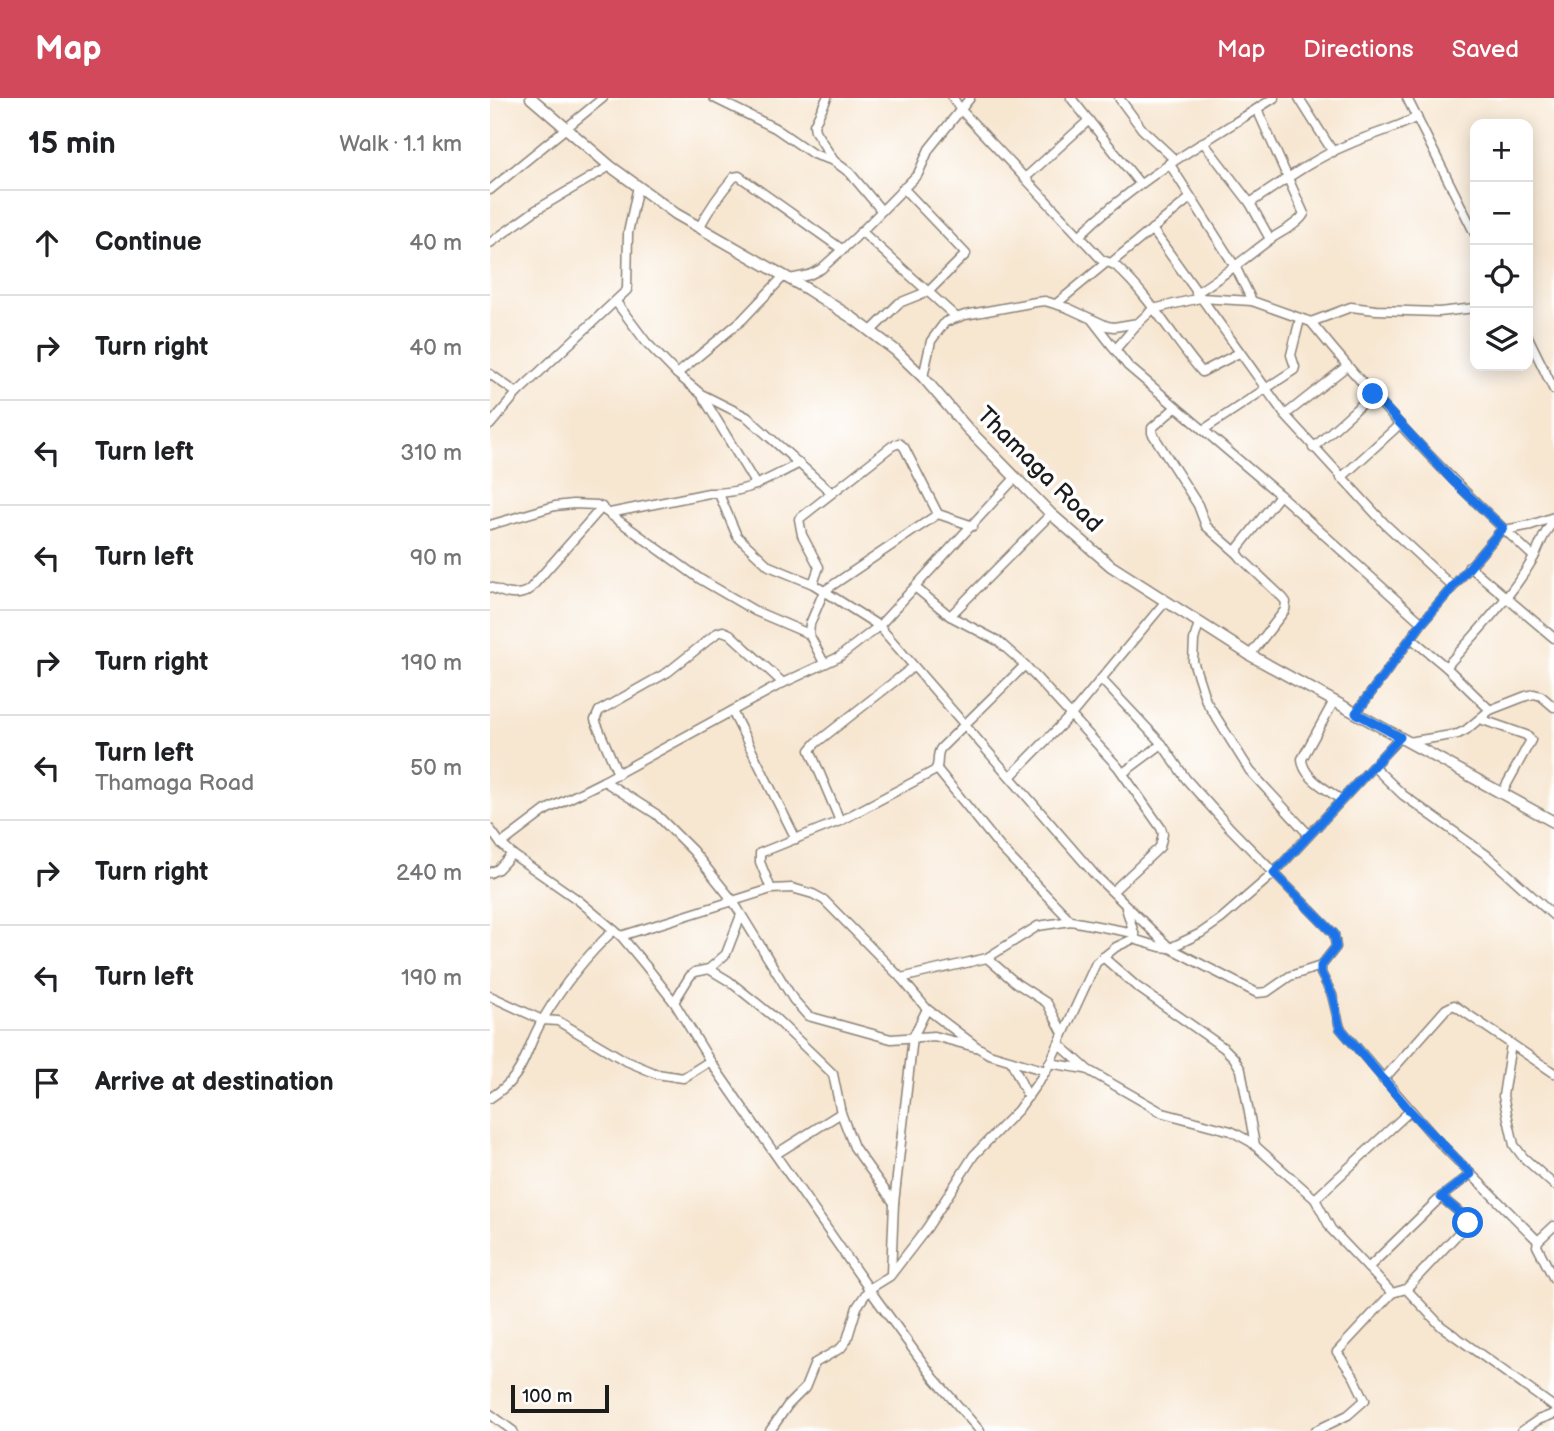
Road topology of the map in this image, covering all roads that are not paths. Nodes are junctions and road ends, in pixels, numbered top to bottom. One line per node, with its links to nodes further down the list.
1 (531, 98): 16 (main road, Thamaga Road)
2 (603, 98): 16 (street)
3 (715, 98): 19 (street)
4 (827, 98): 19 (street)
5 (953, 98): 12 (street)
6 (970, 98): 12 (street)
7 (1071, 98): 15 (street)
8 (1119, 98): 20 (street)
9 (1275, 98): 13 (street)
10 (1298, 98): 18 (street)
11 (1407, 98): 14 (street)
12 (960, 109): 23 (street); 26 (street)
13 (1257, 109): 17 (street); 22 (street)
14 (1417, 117): 18 (street); 31 (street)
15 (1089, 120): 23 (street); 24 (street)
16 (565, 128): 21 (main road, Thamaga Road); 27 (street)
17 (1203, 142): 20 (street); 29 (street)
18 (1333, 152): 22 (street)
19 (834, 161): 30 (street)
20 (1171, 161): 24 (street); 28 (street)
21 (610, 166): 25 (main road, Thamaga Road); 37 (street)
22 (1289, 177): 29 (street); 36 (street)
23 (1025, 178): 35 (street)
24 (1140, 184): 35 (street)
25 (638, 186): 32 (main road, Thamaga Road); 45 (street)
26 (903, 188): 30 (street); 42 (street)
27 (490, 190)
28 (1190, 198): 33 (street); 40 (street)
29 (1250, 203): 36 (street)
30 (881, 210): 34 (street)
31 (1470, 224)
32 (699, 228): 38 (street); 41 (main road, Thamaga Road)
33 (1152, 229): 39 (street); 43 (street)
34 (861, 231): 38 (street); 42 (street)
35 (1079, 236): 39 (street)
36 (1270, 239): 40 (street)
37 (490, 243)
38 (843, 250): 41 (street)
39 (1109, 262): 46 (street); 47 (street)
40 (1236, 268): 43 (street); 44 (street)
41 (787, 278): 54 (main road, Thamaga Road); 60 (street)
42 (929, 291): 49 (street); 54 (street)
43 (1198, 295): 44 (street); 47 (street); 57 (street)
44 (1252, 301): 51 (street)
45 (616, 302): 60 (street); 64 (street)
46 (1056, 304): 49 (street); 50 (street)
47 (1153, 309): 53 (street); 57 (street)
48 (1470, 309): 52 (street)
49 (956, 317): 61 (street)
50 (1091, 319): 53 (street); 56 (street)
51 (1300, 319): 52 (street); 62 (street)
52 (1311, 322): 58 (street)
53 (1138, 323): 56 (street)
54 (871, 331): 61 (main road, Thamaga Road)
55 (1533, 347): 63 (street)
56 (1115, 350): 67 (street)
57 (1239, 353): 62 (street)
58 (1347, 366): 66 (street); 68 (street)
59 (490, 374): 64 (street)
60 (677, 374): 65 (street)
61 (923, 377): 74 (main road, Thamaga Road)
62 (1265, 390): 68 (street); 71 (street)
63 (1554, 390)
64 (517, 393): 69 (street)
65 (701, 394): 73 (street); 76 (street)
66 (1373, 394): 70 (street); 72 (street)
67 (1176, 407): 71 (street); 88 (street)
68 (1285, 415): 72 (street)
69 (490, 425)
70 (1399, 425): 75 (street); 87 (street)
71 (1203, 430): 79 (street)
72 (1313, 448): 75 (street)
73 (798, 464): 76 (street); 77 (street)
74 (1016, 478): 83 (main road, Thamaga Road); 86 (street)
75 (1341, 478): 93 (street)
76 (756, 485): 78 (street)
77 (832, 493): 82 (street); 91 (street)
78 (719, 494): 81 (street); 91 (street)
79 (1280, 495): 88 (street); 100 (street)
80 (602, 507): 81 (street); 85 (street); 92 (street)
81 (610, 513): 102 (street)
82 (937, 514): 86 (street); 95 (street)
83 (1051, 514): 97 (main road, Thamaga Road); 98 (street)
84 (1554, 519): 87 (street); 89 (street)
85 (490, 525)
86 (974, 526): 94 (street)
87 (1504, 529): 89 (street); 90 (street)
88 (1238, 554): 105 (street)
89 (1534, 557): 96 (street)
90 (1469, 566): 93 (street); 96 (street)
91 (813, 584): 95 (street)
92 (490, 587)
93 (1453, 587): 100 (street)
94 (916, 588): 98 (street); 101 (street)
95 (824, 591): 101 (street); 102 (street)
96 (1506, 596): 104 (street); 109 (street)
97 (1165, 602): 99 (main road, Thamaga Road); 110 (street)
98 (950, 616): 107 (street)
99 (1199, 623): 105 (main road, Thamaga Road); 133 (street)
100 (1422, 623): 103 (street)
101 (879, 626): 106 (street); 108 (street)
102 (810, 634): 106 (street)
103 (1411, 638): 109 (street); 116 (street)
104 (1554, 638)
105 (1250, 655): 112 (main road, Thamaga Road)
106 (824, 663): 111 (street)
107 (1025, 665): 117 (street); 119 (street)
108 (913, 667): 119 (street); 130 (street)
109 (1446, 667): 114 (street)
110 (1101, 679): 117 (street); 121 (street)
111 (783, 682): 115 (street); 125 (street)
112 (1334, 701): 116 (main road, Thamaga Road); 129 (street)
113 (1554, 707): 114 (street)
114 (1490, 710): 118 (street)
115 (732, 711): 125 (street); 134 (street)
116 (1356, 713): 120 (main road, Thamaga Road)
117 (1072, 714): 124 (street); 126 (street)
118 (1480, 719): 120 (street); 128 (street)
119 (965, 726): 123 (street); 126 (street)
120 (1404, 739): 122 (street); 128 (main road, Thamaga Road)
121 (1162, 744): 124 (street); 138 (street)
122 (1373, 766): 129 (street); 144 (street)
123 (937, 769): 130 (street); 145 (street)
124 (1123, 773): 140 (street)
125 (618, 774): 127 (street)
126 (1011, 776): 140 (street)
127 (604, 781): 135 (street); 141 (street)
128 (1502, 793): 131 (main road, Thamaga Road)
129 (1340, 800): 133 (street)
130 (840, 821): 134 (street)
131 (1554, 822)
132 (490, 829): 135 (street)
133 (1309, 835): 138 (street)
134 (796, 839): 139 (street)
135 (501, 844): 136 (street)
136 (512, 854): 137 (street); 146 (street)
137 (490, 873)
138 (1274, 873): 148 (street); 151 (street)
139 (771, 888): 141 (street); 153 (street)
140 (1113, 891): 142 (street)
141 (733, 901): 143 (street); 146 (street)
142 (1126, 905): 147 (street); 148 (street)
143 (741, 915): 152 (street); 159 (street)
144 (1554, 916)
145 (1071, 920): 147 (street); 150 (street)
146 (617, 933): 155 (street); 157 (street)
147 (1135, 936): 148 (street); 149 (street)
148 (1170, 948): 151 (street)
149 (1103, 957): 158 (street); 173 (street)
150 (987, 958): 153 (street); 158 (street)
151 (1321, 966): 168 (street)
152 (709, 969): 155 (street); 172 (street)
153 (901, 978): 156 (street)
154 (490, 996): 157 (street)
155 (674, 1002): 163 (street)
156 (927, 1009): 159 (street); 162 (street)
157 (542, 1020): 163 (street); 170 (street)
158 (1063, 1033): 160 (street)
159 (913, 1037): 162 (street); 179 (street)
160 (1059, 1044): 165 (street); 166 (street)
161 (1511, 1044): 167 (street); 168 (street); 176 (street)
162 (977, 1047): 164 (street)
163 (710, 1061): 174 (street)
164 (1011, 1061): 165 (street); 169 (street)
165 (1047, 1067): 166 (street); 169 (street)
166 (1088, 1070): 173 (street)
167 (1554, 1073)
168 (1383, 1080): 171 (street)
169 (1028, 1097): 183 (street)
170 (490, 1098)
171 (1410, 1111): 175 (street); 178 (street)
172 (841, 1113): 174 (street); 179 (street)
173 (1255, 1146): 178 (street)
174 (776, 1154): 185 (street)
175 (1471, 1174): 177 (street); 181 (street)
176 (1554, 1185)
177 (1441, 1197): 182 (street); 186 (street)
178 (1315, 1199): 182 (street)
179 (894, 1203): 183 (street)
180 (1554, 1226): 181 (street)
181 (1538, 1241): 184 (street)
182 (1368, 1268): 187 (street)
183 (890, 1276): 185 (street)
184 (1554, 1279)
185 (869, 1289): 191 (street); 193 (street)
186 (1406, 1289): 187 (street); 188 (street)
187 (1392, 1293): 196 (street)
188 (1554, 1407)
189 (490, 1414): 192 (street)
190 (1554, 1414): 197 (street)
191 (970, 1418): 194 (street); 195 (street)
192 (513, 1431)
193 (770, 1431)
194 (968, 1431)
195 (980, 1431)
196 (1315, 1431)
197 (1522, 1431)

